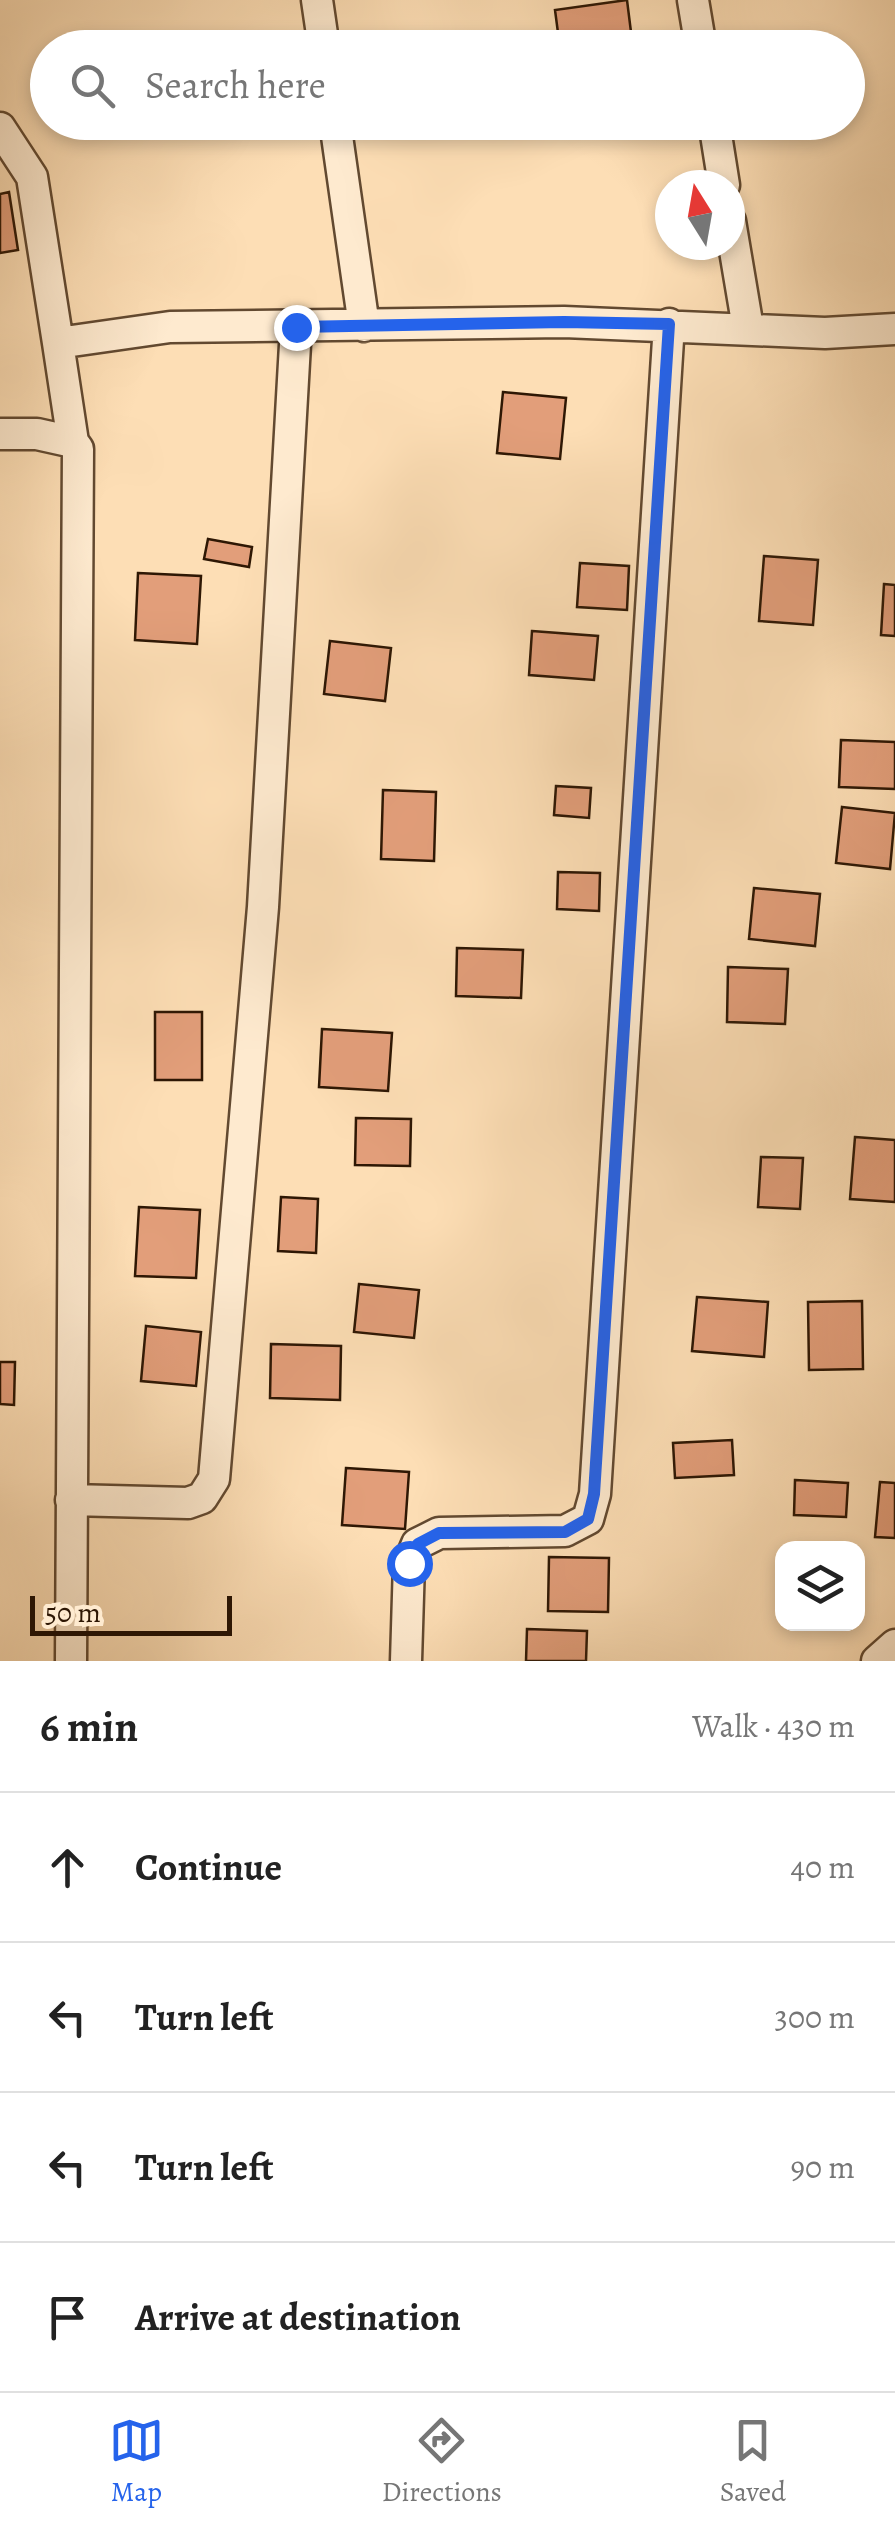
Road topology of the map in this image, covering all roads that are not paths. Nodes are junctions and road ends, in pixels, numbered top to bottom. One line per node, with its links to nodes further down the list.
1 (317, 0): 3 (street)
2 (693, 0): 4 (street)
3 (321, 30)
4 (698, 30)
5 (0, 128): 15 (street)
6 (338, 140): 11 (street)
7 (717, 140): 8 (street)
8 (722, 170)
9 (737, 260): 13 (street)
10 (669, 324): 11 (street); 13 (street); 21 (street)
11 (364, 326): 12 (street)
12 (296, 327): 15 (street); 18 (street)
13 (748, 328): 14 (street)
14 (895, 329)
15 (58, 343): 17 (street)
16 (0, 434): 17 (street)
17 (73, 442): 18 (street)
18 (72, 1500): 20 (street)
19 (895, 1646): 22 (street)
20 (71, 1661)
21 (406, 1661)
22 (876, 1661)

